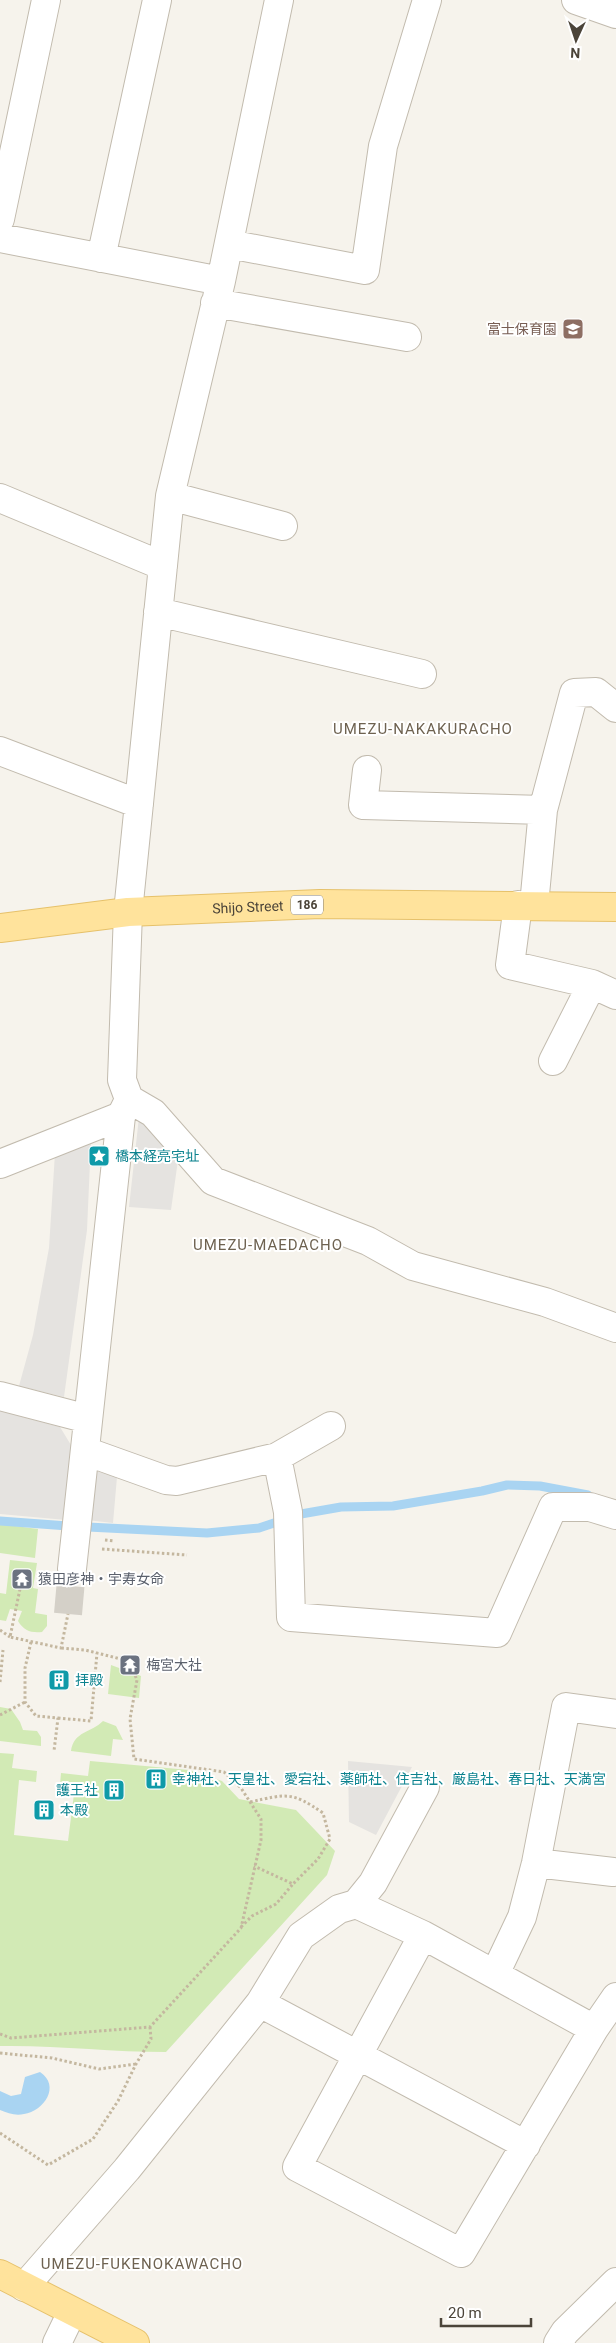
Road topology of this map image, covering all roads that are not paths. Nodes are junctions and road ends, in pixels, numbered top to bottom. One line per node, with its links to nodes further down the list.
1 (46, 0): 7 (street)
2 (157, 0): 10 (street)
3 (279, 0): 9 (street)
4 (427, 0): 9 (street)
5 (576, 0): 6 (street)
6 (616, 14)
7 (0, 219)
8 (0, 238): 10 (street)
9 (229, 244): 11 (street)
10 (101, 258): 11 (street)
11 (218, 292): 12 (street); 13 (street)
12 (407, 337)
13 (170, 496): 15 (street); 16 (street)
14 (0, 498): 16 (street)
15 (283, 526)
16 (163, 566): 17 (street)
17 (158, 612): 18 (street); 22 (street)
18 (422, 674)
19 (616, 708): 23 (street)
20 (0, 751): 22 (street)
21 (367, 770): 23 (street)
22 (139, 804): 26 (street)
23 (543, 810): 24 (street)
24 (526, 905): 25 (main road, Shijo Street / 186); 26 (main road, Shijo Street / 186); 28 (street)
25 (616, 907)
26 (128, 912): 27 (main road, Shijo Street / 186); 31 (street)
27 (0, 928)
28 (592, 984): 29 (street); 30 (street)
29 (616, 995)
30 (553, 1061)
31 (125, 1107): 32 (street); 33 (street); 35 (street)
32 (0, 1164)
33 (616, 1328)
34 (0, 1396): 35 (street)
35 (88, 1419): 37 (street)
36 (331, 1426): 38 (street)
37 (85, 1451): 38 (street); 40 (street)
38 (278, 1457): 39 (street)
39 (616, 1514)
40 (75, 1543)
41 (616, 1714): 43 (street)
42 (425, 1787): 45 (street)
43 (536, 1863): 44 (street); 47 (street)
44 (615, 1869)
45 (356, 1904): 46 (street); 49 (street)
46 (423, 1935): 47 (street); 51 (street)
47 (495, 1974): 50 (street)
48 (616, 1997): 50 (street)
49 (260, 2003): 51 (street); 55 (street)
50 (594, 2029): 52 (street)
51 (358, 2055): 52 (street); 52 (street)
52 (526, 2145)
53 (0, 2274): 55 (main road)
54 (616, 2282): 59 (street)
55 (24, 2287): 56 (main road)
56 (72, 2312): 57 (street); 58 (main road)
57 (57, 2343)
58 (135, 2343)
59 (558, 2343)

